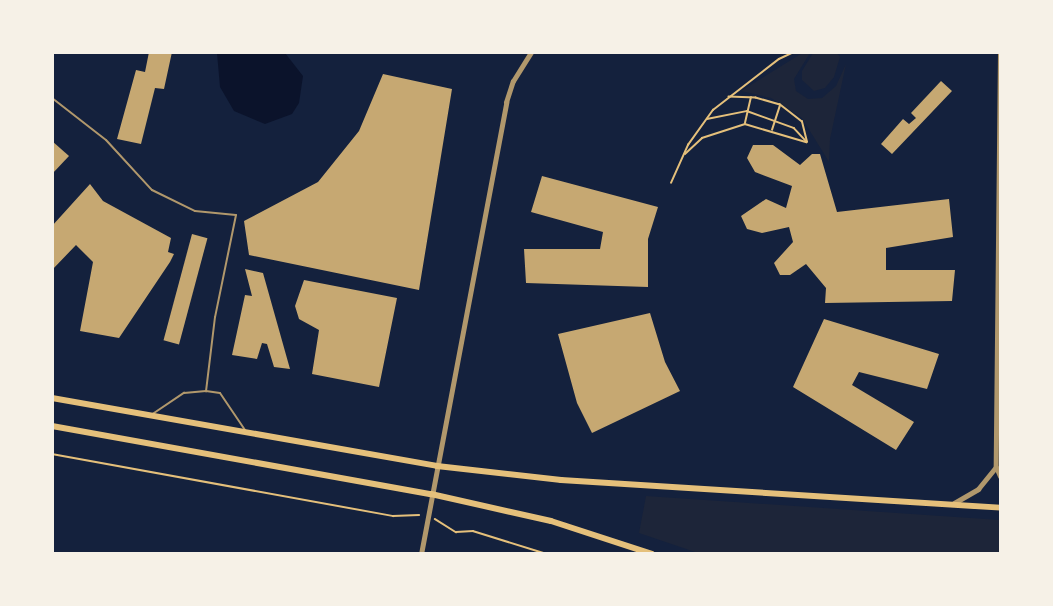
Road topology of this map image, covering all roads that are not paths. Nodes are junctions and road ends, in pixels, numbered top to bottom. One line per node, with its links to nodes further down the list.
1 (531, 52): 9 (street)
2 (1000, 52): 10 (street)
3 (52, 98): 4 (lane)
4 (206, 391): 6 (lane); 8 (lane)
5 (52, 398): 6 (main road)
6 (150, 416): 8 (main road)
7 (52, 426): 12 (main road)
8 (247, 432): 9 (main road)
9 (437, 466): 12 (street); 13 (main road)
10 (996, 467): 11 (street); 13 (street)
11 (1000, 476)
12 (431, 494): 15 (street); 16 (main road)
13 (954, 503): 14 (main road)
14 (1000, 508)
15 (422, 554)
16 (652, 554)

